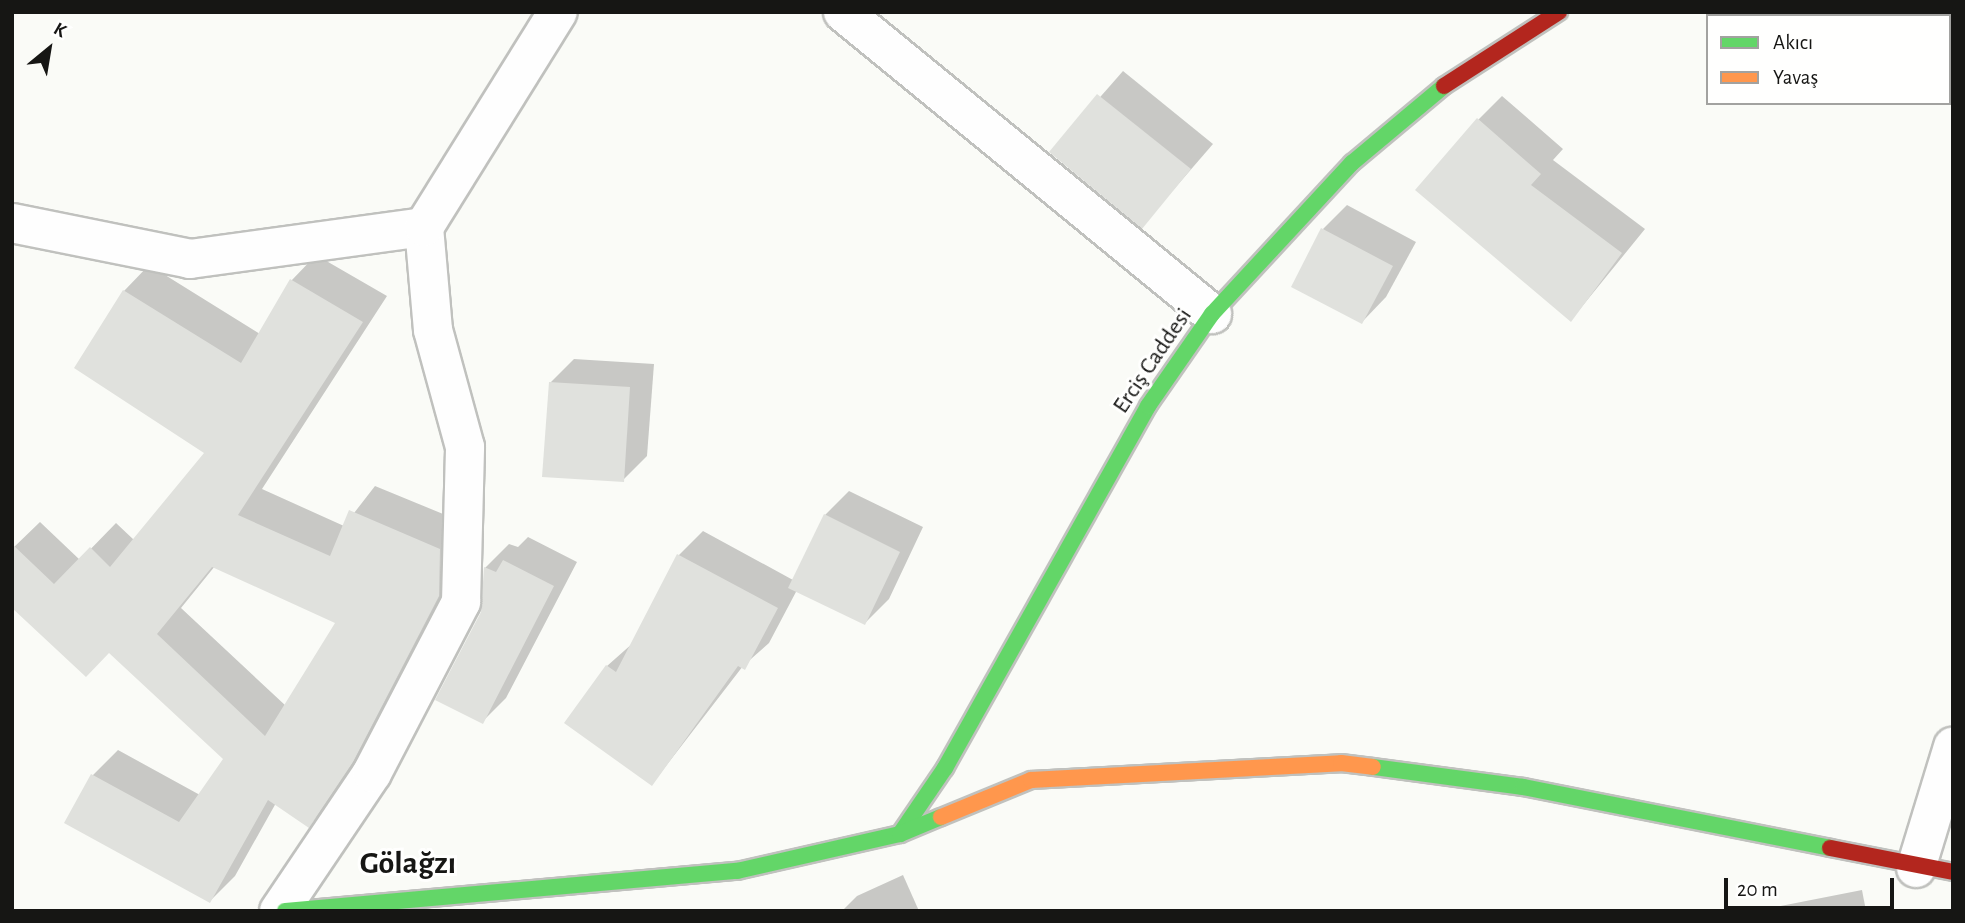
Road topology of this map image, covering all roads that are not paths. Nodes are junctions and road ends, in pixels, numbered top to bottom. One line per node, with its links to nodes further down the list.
1 (558, 12): 5 (street)
2 (842, 12): 6 (street)
3 (1559, 12): 6 (street, Erciş Caddesi)
4 (12, 223): 5 (street)
5 (424, 227): 11 (street)
6 (1212, 314): 8 (street, Erciş Caddesi)
7 (1953, 747): 9 (street)
8 (900, 834): 9 (street); 10 (street)
9 (1935, 870)
10 (421, 903): 12 (street)
11 (279, 911)
12 (285, 911)

